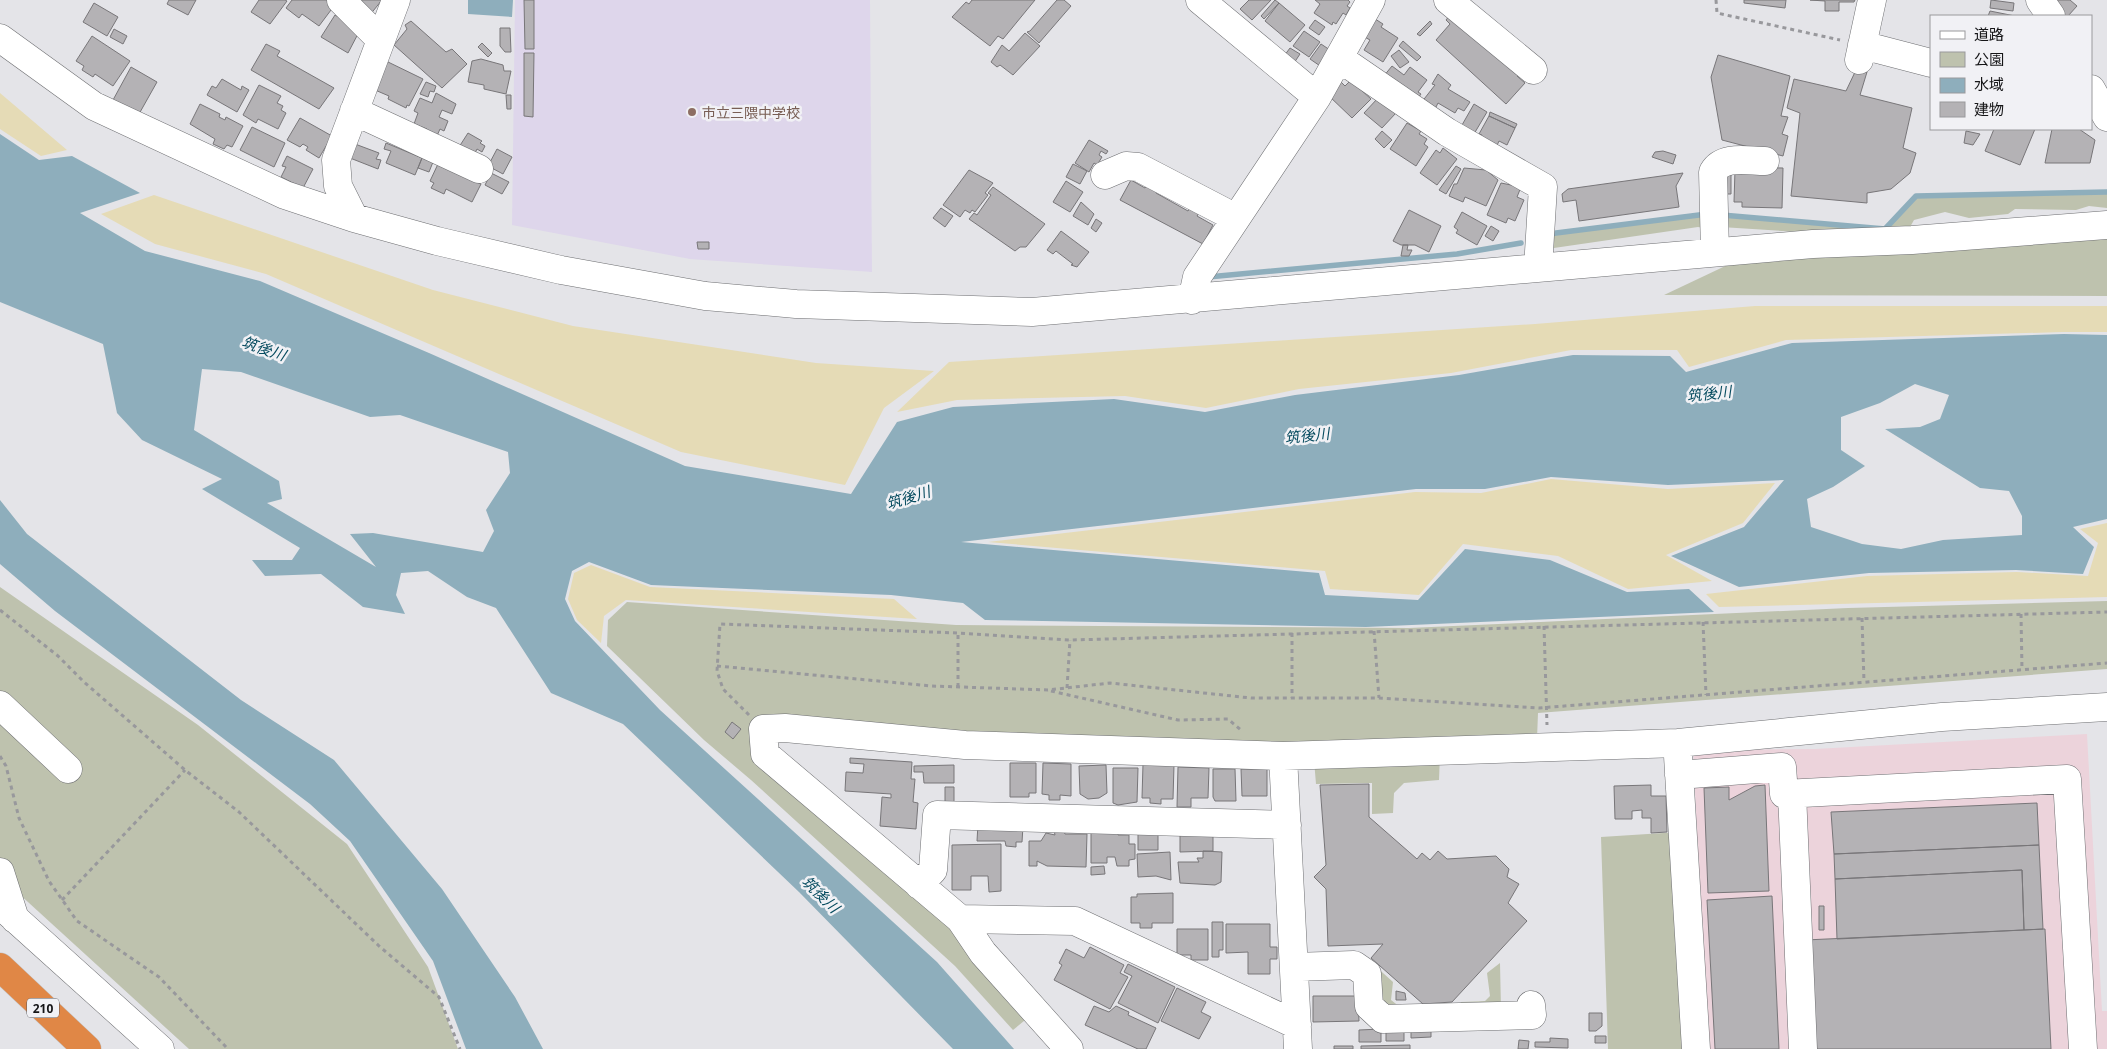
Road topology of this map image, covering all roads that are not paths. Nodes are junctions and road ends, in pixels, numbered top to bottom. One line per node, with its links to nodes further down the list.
1 (341, 0): 10 (street)
2 (396, 0): 10 (street)
3 (1200, 0): 15 (street)
4 (1371, 0): 11 (street)
5 (1448, 0): 13 (street)
6 (1872, 0): 12 (street)
7 (2040, 0): 8 (street)
8 (2050, 15)
9 (0, 38): 21 (street)
10 (381, 40): 16 (street)
11 (1339, 58): 15 (street); 25 (street)
12 (1930, 63)
13 (1533, 70)
14 (2092, 91): 17 (street)
15 (1317, 97): 22 (street)
16 (354, 111): 19 (street); 21 (street)
17 (2107, 117)
18 (1765, 161): 24 (street)
19 (479, 169)
20 (1105, 175): 22 (street)
21 (354, 218): 26 (street)
22 (1236, 218): 26 (street)
23 (2107, 225): 24 (street)
24 (1715, 252): 25 (street)
25 (1538, 268): 26 (street)
26 (1192, 300)
27 (0, 705): 31 (street)
28 (2107, 707): 29 (street)
29 (1678, 742): 30 (street); 32 (street)
30 (1276, 755): 34 (street); 36 (street)
31 (68, 769)
32 (1680, 775): 33 (street); 46 (street)
33 (1792, 793): 47 (street); 48 (street)
34 (1287, 825): 36 (street); 40 (street)
35 (0, 872): 37 (street)
36 (919, 884): 38 (street)
37 (8, 912): 44 (street)
38 (960, 919): 42 (street); 45 (street)
39 (0, 967): 43 (highway, 210)
40 (1294, 967): 41 (street); 42 (street)
41 (1532, 1005)
42 (1298, 1037)
43 (87, 1049)
44 (160, 1049)
45 (1069, 1049)
46 (1696, 1049)
47 (1803, 1049)
48 (2083, 1049)

